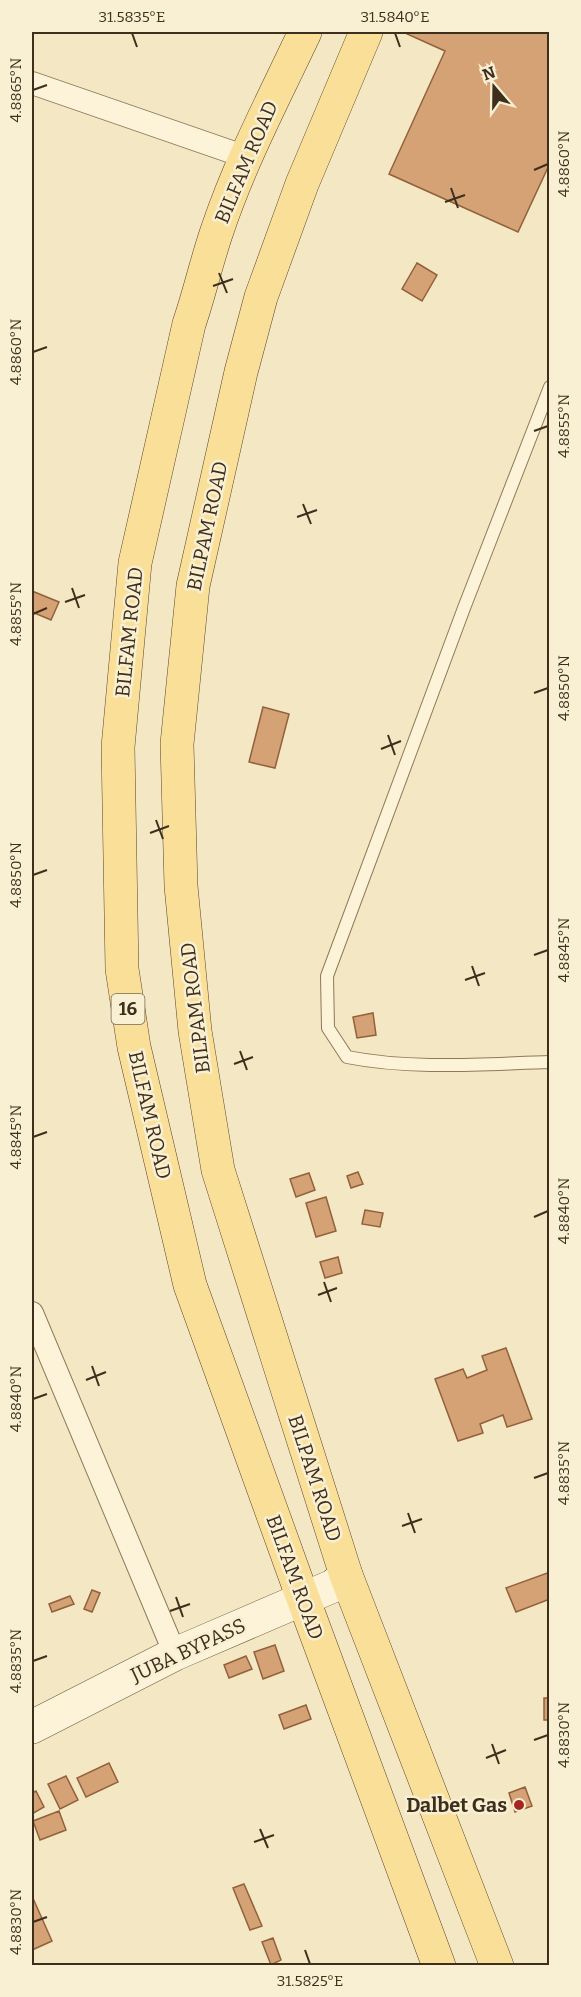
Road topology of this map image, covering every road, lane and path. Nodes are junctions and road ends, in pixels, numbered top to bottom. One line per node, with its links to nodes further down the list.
1 (305, 32): 4 (main road, BILFAM ROAD / 16)
2 (366, 32): 8 (main road, BILPAM ROAD)
3 (32, 83): 4 (street)
4 (246, 157): 11 (main road, BILFAM ROAD / 16)
5 (549, 387): 6 (lane)
6 (549, 1062)
7 (32, 1313): 9 (street)
8 (346, 1575): 9 (main road, JUBA BYPASS); 12 (main road, BILPAM ROAD)
9 (175, 1654): 10 (main road, JUBA BYPASS)
10 (32, 1727)
11 (439, 1965)
12 (497, 1965)

